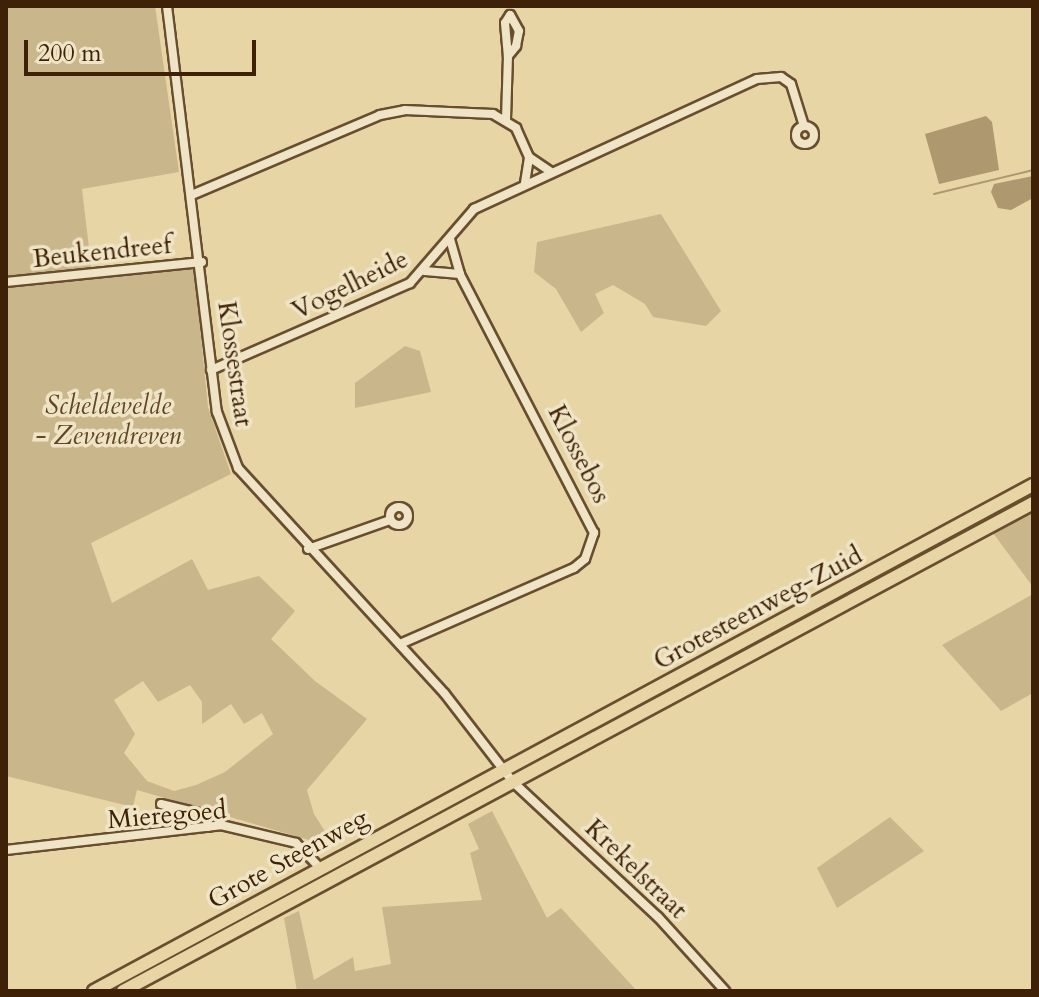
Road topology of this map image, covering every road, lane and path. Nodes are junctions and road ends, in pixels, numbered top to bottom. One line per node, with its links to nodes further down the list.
1 (167, 6): 8 (street, Klossestraat)
2 (508, 56): 3 (street)
3 (506, 119): 5 (street); 8 (street)
4 (804, 126): 6 (street, Vogelheide)
5 (529, 157): 6 (street); 7 (street)
6 (550, 171): 7 (street, Vogelheide)
7 (525, 183): 9 (street, Vogelheide)
8 (194, 194): 10 (street, Klossestraat)
9 (450, 239): 11 (street, Vogelheide); 12 (street, Klossebos)
10 (202, 262): 13 (street, Beukendreef); 14 (street, Klossestraat)
11 (425, 271): 12 (street); 14 (street, Vogelheide)
12 (460, 274): 19 (street, Klossebos)
13 (6, 282)
14 (211, 370): 18 (street, Klossestraat)
15 (1033, 485): 20 (highway, Grotesteenweg-Zuid)
16 (1033, 503): 21 (highway, Grotesteenweg-Zuid)
17 (390, 520): 18 (street)
18 (308, 549): 19 (street, Klossestraat)
19 (400, 644): 20 (street, Klossestraat)
20 (505, 770): 21 (street, Krekelstraat); 25 (highway, Grote Steenweg)
21 (513, 782): 27 (highway, Grote Steenweg); 28 (street, Krekelstraat)
22 (161, 804): 23 (street)
23 (208, 827): 24 (street, Mieregoed); 25 (street, Mieregoed)
24 (6, 850)
25 (319, 867): 26 (highway, Grote Steenweg)
26 (94, 991)
27 (123, 991)
28 (725, 991)

